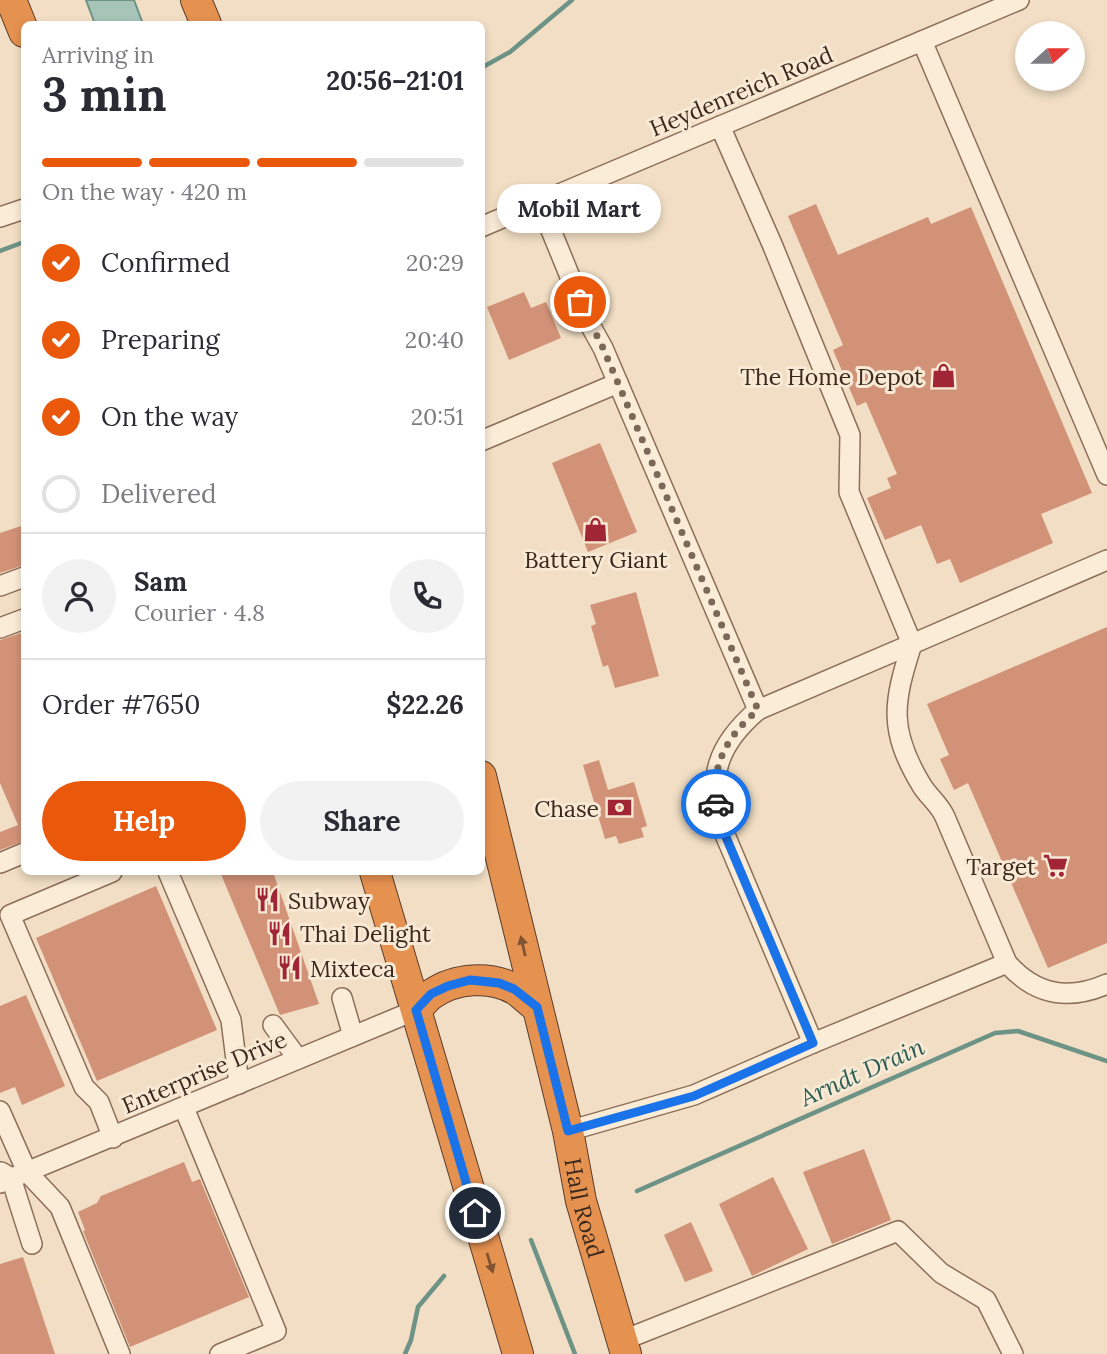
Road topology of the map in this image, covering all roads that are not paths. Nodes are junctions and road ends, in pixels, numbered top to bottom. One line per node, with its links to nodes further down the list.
1 (11, 0): 5 (highway)
2 (196, 0): 4 (highway)
3 (1019, 0): 6 (street, Heydenreich Road)
4 (205, 21)
5 (21, 25)
6 (922, 41): 7 (street, Heydenreich Road); 14 (street)
7 (720, 127): 8 (street, Heydenreich Road); 20 (street)
8 (539, 201): 11 (street, Heydenreich Road); 12 (street)
9 (21, 210): 10 (street)
10 (0, 217)
11 (485, 225)
12 (618, 383): 13 (street); 21 (street)
13 (485, 439)
14 (1107, 475)
15 (1107, 561): 20 (street)
16 (21, 579): 17 (street)
17 (0, 586)
18 (21, 620): 19 (street)
19 (0, 628)
20 (912, 644): 21 (street); 28 (street)
21 (758, 710): 35 (street)
22 (485, 791): 31 (highway, Hall Road, one-way to 22)
23 (21, 854): 24 (street)
24 (0, 863)
25 (105, 875): 41 (street)
26 (169, 875): 37 (street)
27 (376, 875): 32 (highway)
28 (1007, 963): 29 (street); 35 (street)
29 (1107, 984)
30 (342, 998): 34 (street)
31 (537, 1007): 32 (highway); 40 (highway, Hall Road)
32 (416, 1010): 34 (street, Enterprise Drive); 47 (highway, one-way to 47)
33 (273, 1025): 36 (street)
34 (353, 1036): 36 (street, Enterprise Drive)
35 (813, 1043): 40 (street)
36 (298, 1059): 37 (street, Enterprise Drive)
37 (239, 1084): 38 (street, Enterprise Drive)
38 (184, 1108): 41 (street, Enterprise Drive); 46 (street)
39 (0, 1111): 42 (street)
40 (568, 1131): 44 (highway, Hall Road)
41 (113, 1138): 42 (street, Enterprise Drive)
42 (10, 1176): 43 (street); 45 (street)
43 (32, 1244)
44 (624, 1348): 48 (street)
45 (120, 1354)
46 (220, 1354)
47 (518, 1354)
48 (1013, 1354)

